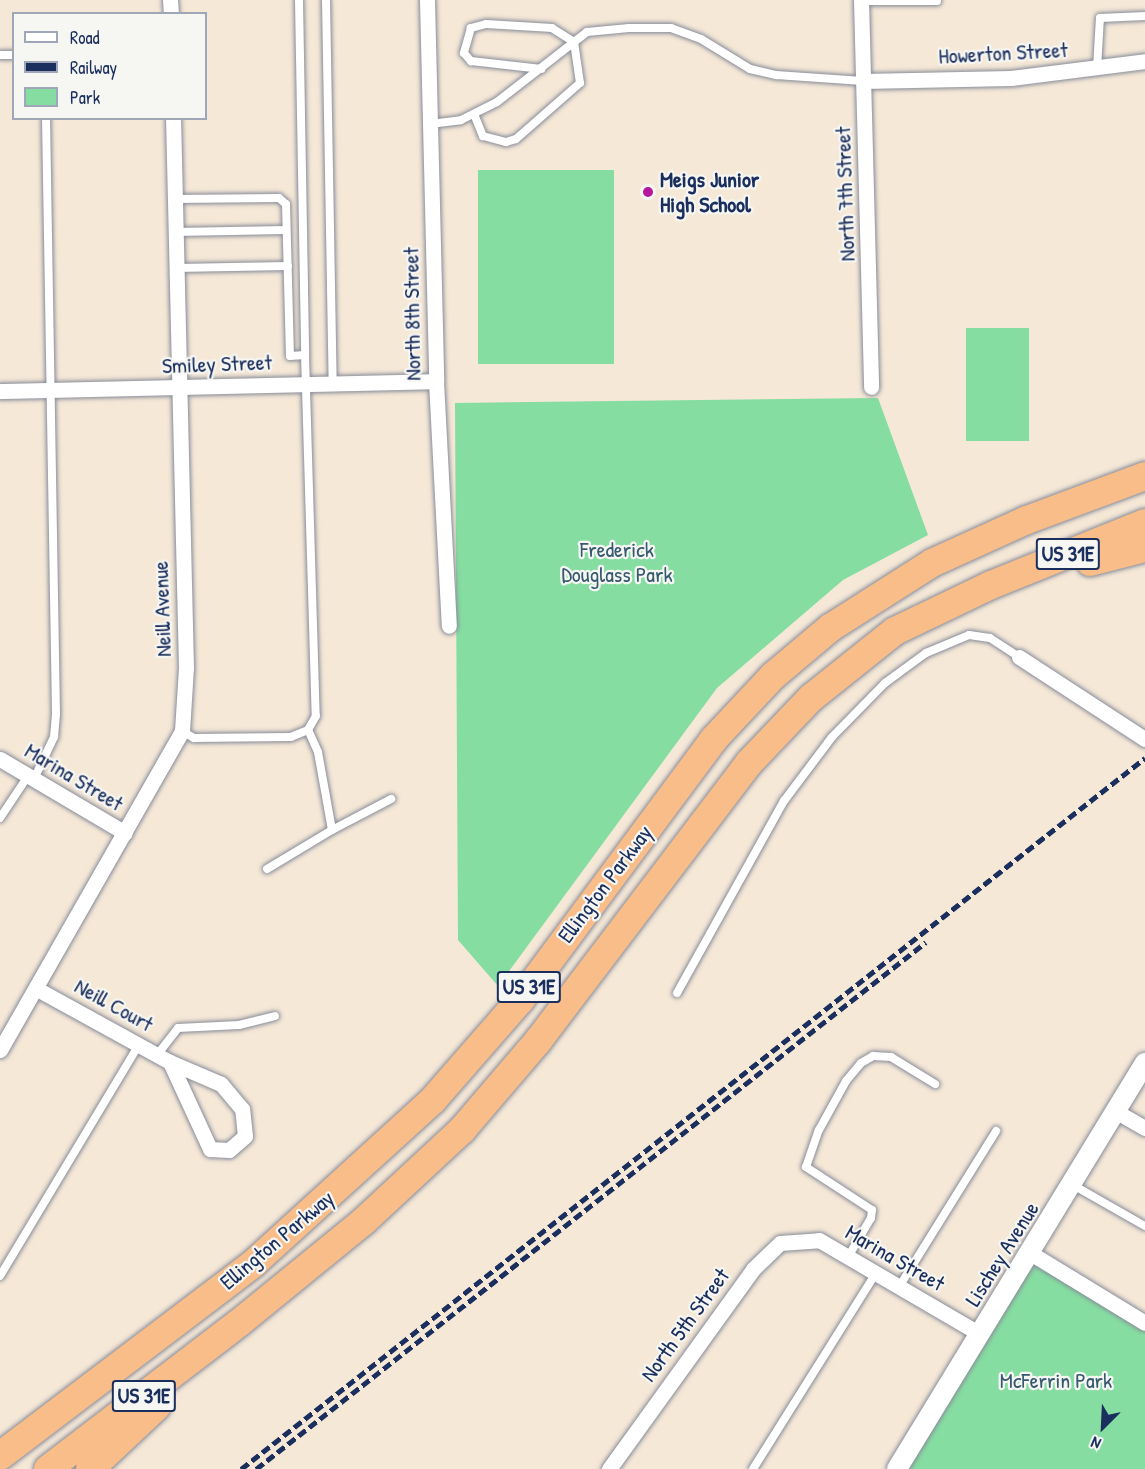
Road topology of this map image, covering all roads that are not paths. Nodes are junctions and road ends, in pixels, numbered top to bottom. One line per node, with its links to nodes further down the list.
1 (299, 0): 21 (lane)
2 (326, 0): 24 (lane)
3 (427, 0): 15 (street, North 8th Street)
4 (861, 0): 5 (lane); 11 (street, North 7th Street)
5 (937, 1)
6 (1145, 16): 10 (lane)
7 (574, 42): 9 (lane); 9 (lane); 11 (lane); 12 (lane)
8 (1145, 61): 10 (street, Howerton Street)
9 (542, 69): 12 (lane)
10 (1096, 70): 11 (street, Howerton Street)
11 (863, 81): 25 (street, North 7th Street)
12 (474, 114): 15 (lane)
13 (46, 120): 27 (lane)
14 (173, 120): 16 (street, Neill Avenue)
15 (430, 124): 22 (street, North 8th Street)
16 (175, 199): 17 (lane); 18 (street, Neill Avenue)
17 (286, 230): 18 (lane); 19 (lane)
18 (175, 232): 20 (street, Neill Avenue)
19 (288, 266): 20 (lane); 21 (lane)
20 (175, 268): 26 (street, Neill Avenue)
21 (305, 355): 23 (lane)
22 (436, 381): 24 (street, Smiley Street); 33 (street, North 8th Street)
23 (304, 384): 24 (street, Smiley Street); 26 (street, Smiley Street); 35 (lane)
24 (333, 384)
25 (872, 387)
26 (177, 388): 27 (street, Smiley Street); 36 (street, Neill Avenue)
27 (48, 390): 28 (street, Smiley Street); 39 (lane)
28 (0, 391)
29 (1145, 476): 67 (highway, Ellington Parkway / US 31E)
30 (1145, 523): 32 (highway, Ellington Parkway / US 31E)
31 (1145, 548): 32 (highway)
32 (991, 585): 64 (highway, Ellington Parkway / US 31E)
33 (449, 626)
34 (1018, 657): 37 (street); 46 (lane)
35 (308, 730): 36 (lane); 42 (lane)
36 (182, 731): 43 (street, Neill Avenue)
37 (1145, 739)
38 (0, 759): 39 (street, Marina Street)
39 (31, 778): 41 (lane); 43 (street, Marina Street)
40 (391, 799): 42 (lane)
41 (0, 818)
42 (332, 830): 44 (lane)
43 (125, 833): 45 (street, Neill Avenue)
44 (267, 869)
45 (37, 989): 48 (street, Neill Court); 49 (street, Neill Avenue)
46 (677, 993)
47 (275, 1016): 50 (lane)
48 (140, 1045): 50 (street, Neill Court); 62 (lane)
49 (0, 1050)
50 (164, 1058): 50 (street, Neill Court)
51 (1145, 1063): 53 (street, Lischey Avenue)
52 (935, 1084): 60 (lane)
53 (1117, 1112): 54 (street); 56 (street, Lischey Avenue)
54 (1145, 1128)
55 (996, 1131): 63 (lane)
56 (1073, 1185): 57 (lane); 59 (street, Lischey Avenue)
57 (1145, 1226)
58 (819, 1240): 60 (street, Marina Street); 72 (street, North 5th Street)
59 (1032, 1254): 65 (street); 66 (street, Lischey Avenue)
60 (848, 1257): 61 (street, Marina Street)
61 (876, 1273): 63 (street, Marina Street); 73 (lane)
62 (0, 1276)
63 (899, 1287): 66 (street, Marina Street)
64 (239, 1323): 70 (highway, Ellington Parkway / US 31E); 71 (highway)
65 (1145, 1323)
66 (980, 1334): 74 (street, Lischey Avenue)
67 (68, 1404): 68 (highway); 69 (highway, Ellington Parkway / US 31E)
68 (0, 1433)
69 (0, 1456)
70 (48, 1469)
71 (90, 1469)
72 (609, 1469)
73 (753, 1469)
74 (897, 1469)

